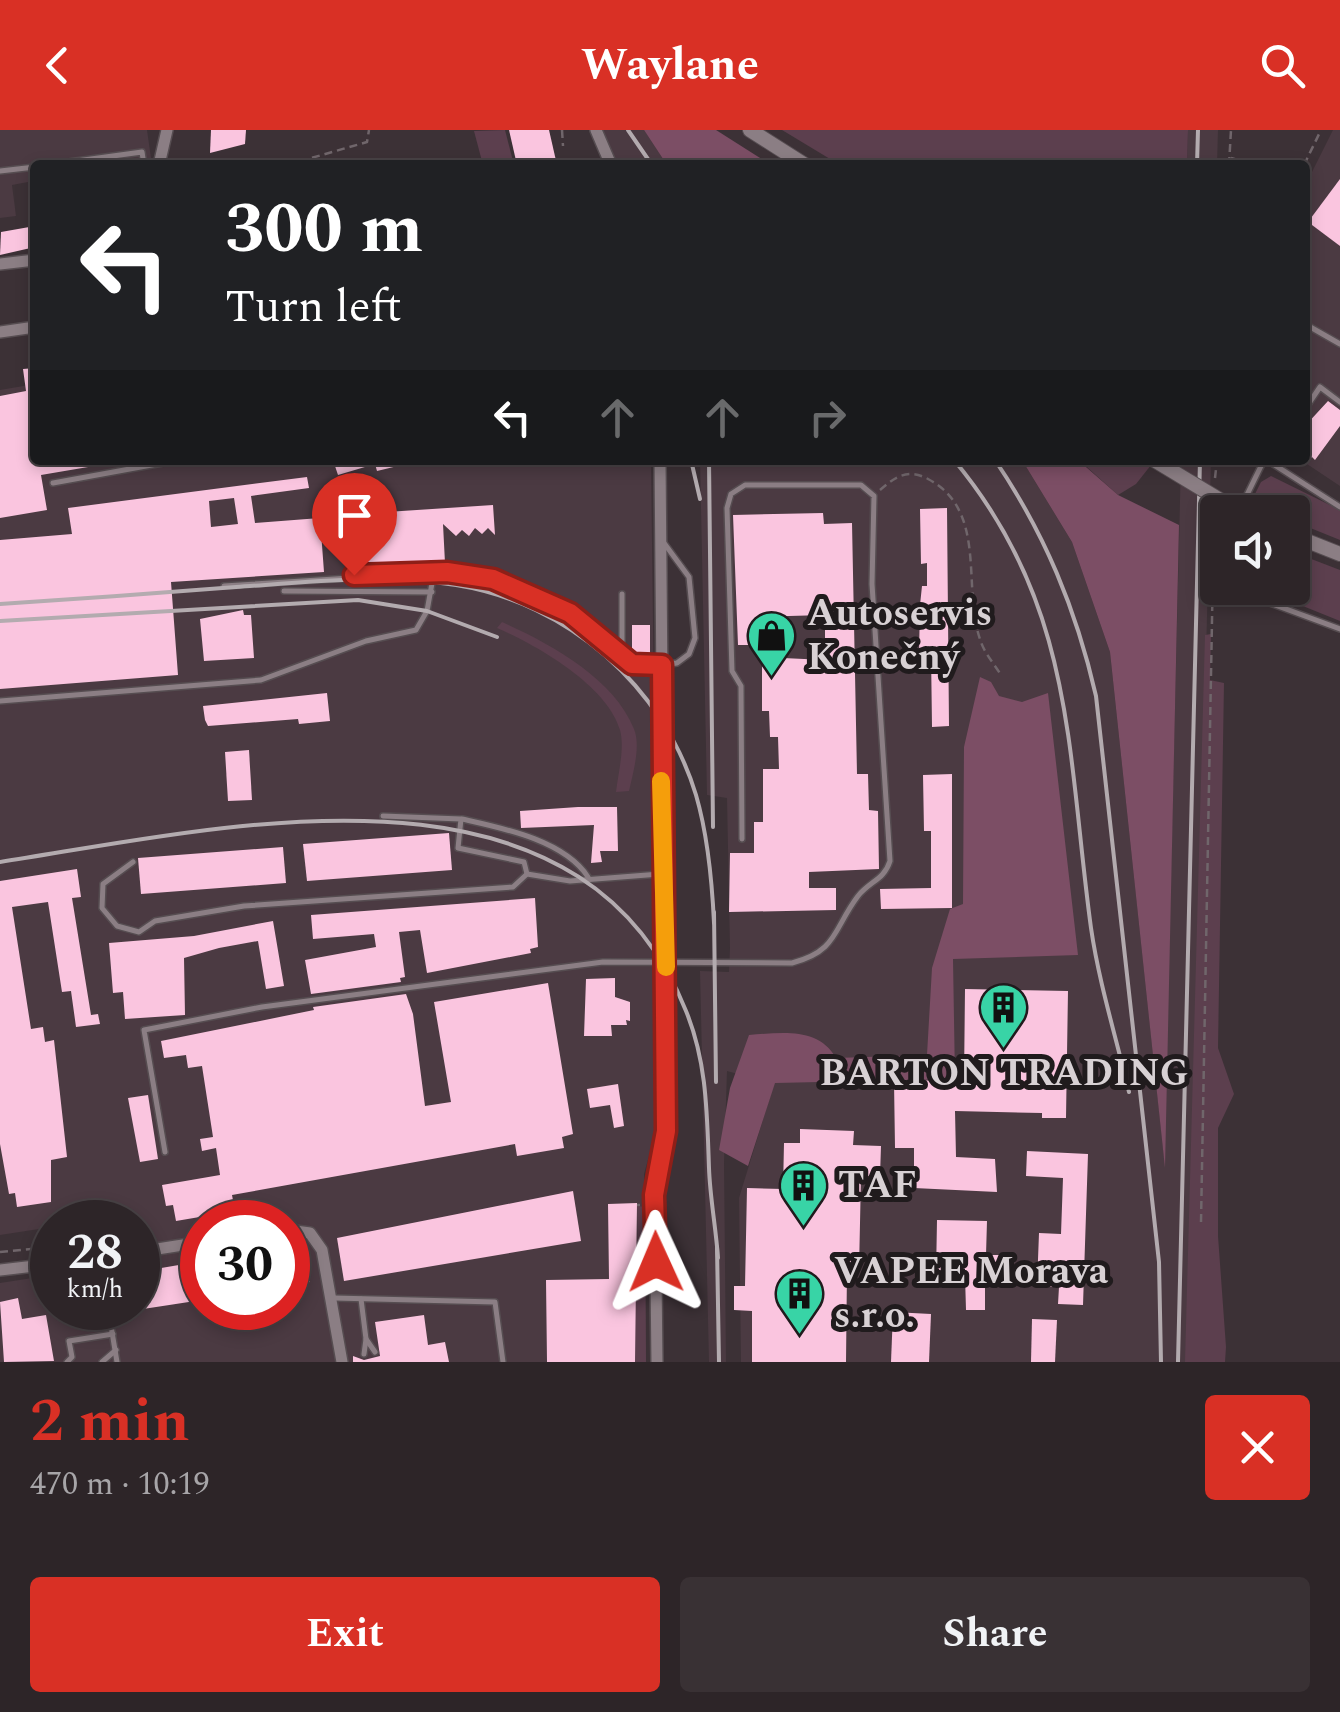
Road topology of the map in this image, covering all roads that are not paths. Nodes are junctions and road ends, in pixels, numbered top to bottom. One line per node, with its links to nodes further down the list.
1 (168, 130): 6 (street)
2 (596, 130): 7 (street)
3 (750, 130): 8 (street)
4 (84, 160): 5 (lane)
5 (143, 160)
6 (160, 160)
7 (610, 160)
8 (797, 160)
9 (30, 168): 10 (lane)
10 (0, 171)
11 (30, 261): 12 (street)
12 (0, 264)
13 (1310, 327): 16 (lane)
14 (30, 328): 15 (street)
15 (0, 332)
16 (1340, 344)
17 (1310, 401): 18 (lane)
18 (1340, 402)
19 (152, 465): 24 (lane)
20 (660, 465): 28 (street)
21 (1162, 465): 25 (street, bridge)
22 (1262, 465): 26 (lane)
23 (1273, 465): 27 (lane)
24 (53, 483)
25 (1211, 495)
26 (1248, 495)
27 (1340, 507)
28 (661, 538): 39 (street); 39 (lane)
29 (1310, 542): 30 (street)
30 (1340, 554)
31 (434, 572): 32 (lane); 34 (lane); 38 (lane)
32 (224, 586)
33 (284, 591): 34 (lane)
34 (432, 592): 40 (lane)
35 (622, 594): 38 (lane)
36 (1275, 605): 37 (lane)
37 (1340, 628)
38 (622, 657): 39 (lane)
39 (662, 665): 46 (street)
40 (0, 701)
41 (383, 816): 42 (lane)
42 (461, 819): 45 (lane); 47 (lane)
43 (742, 839): 48 (lane)
44 (133, 862): 45 (lane)
45 (527, 874): 47 (lane)
46 (663, 874): 47 (lane); 48 (street)
47 (588, 877)
48 (666, 962): 49 (lane); 66 (street)
49 (164, 1152)
50 (310, 1234): 53 (street)
51 (30, 1267): 52 (street)
52 (0, 1270)
53 (330, 1298): 54 (lane); 64 (street)
54 (361, 1299): 57 (lane); 65 (lane)
55 (112, 1330): 56 (lane)
56 (113, 1334): 58 (lane); 61 (lane)
57 (366, 1339): 59 (lane); 60 (lane)
58 (116, 1350): 62 (lane); 63 (lane)
59 (375, 1352)
60 (364, 1354)
61 (67, 1362)
62 (102, 1362)
63 (118, 1362)
64 (342, 1362)
65 (503, 1362)
66 (657, 1362)

